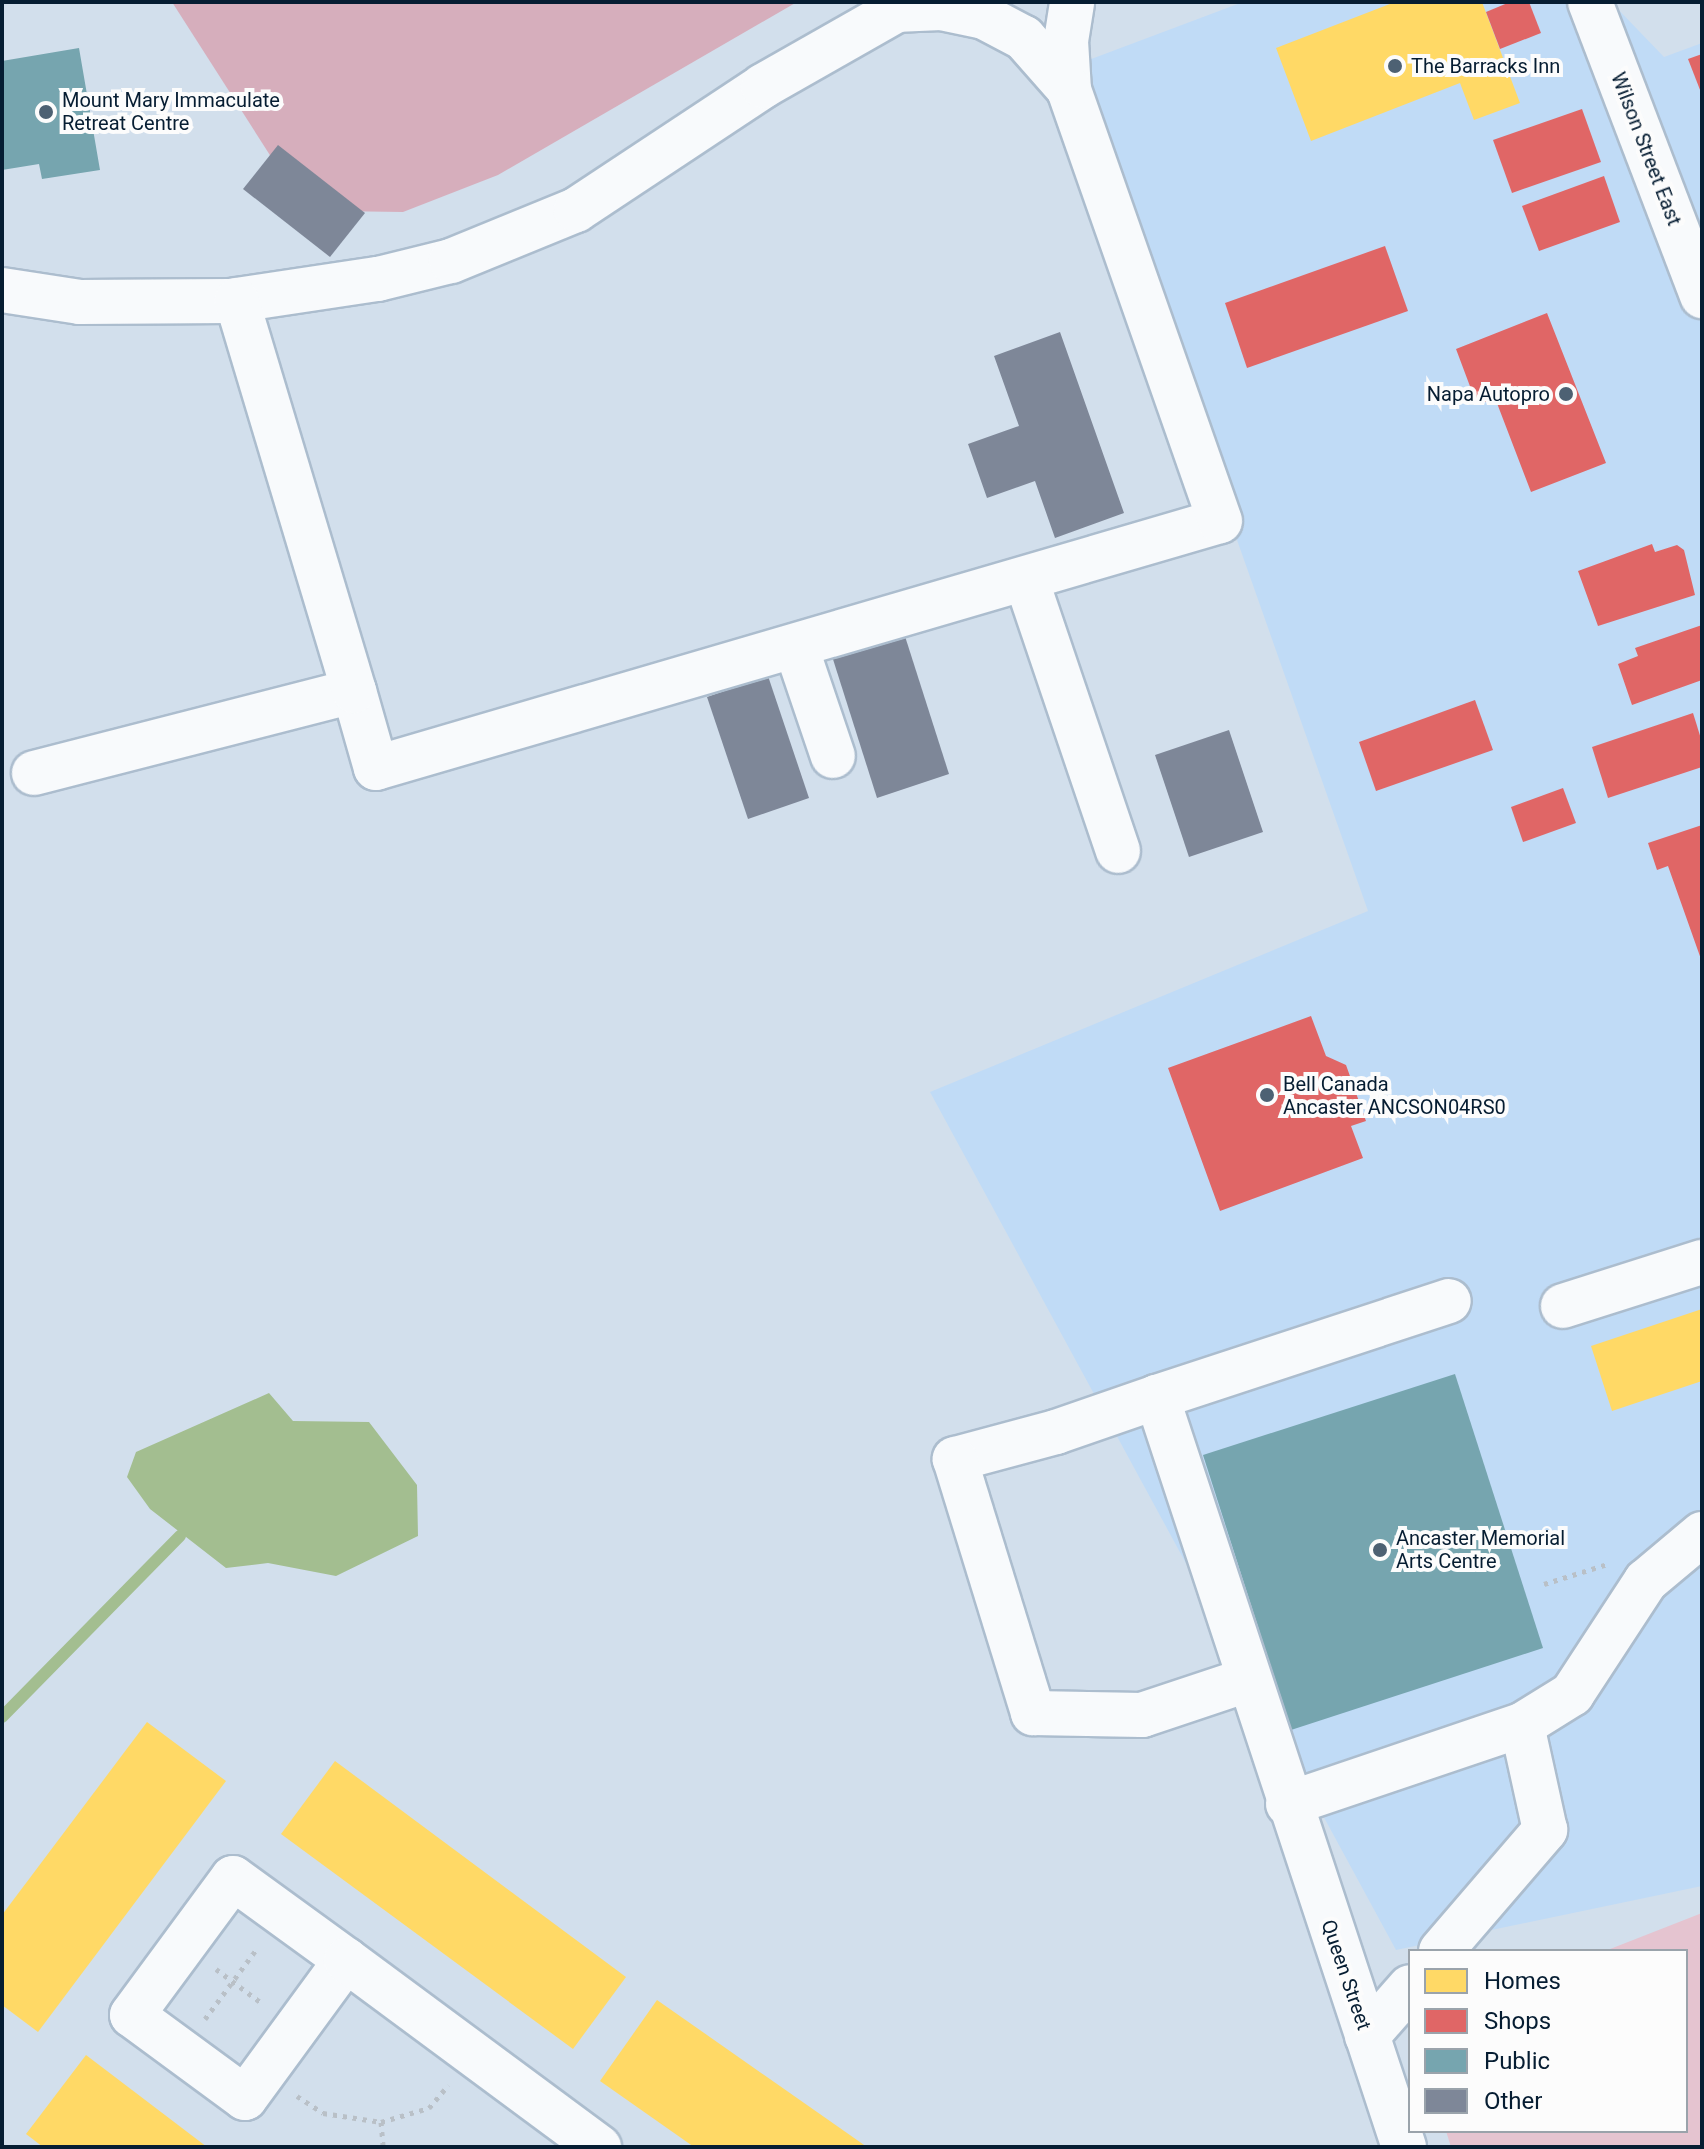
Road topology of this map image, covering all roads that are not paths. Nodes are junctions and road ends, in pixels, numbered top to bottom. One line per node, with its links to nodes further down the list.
1 (1072, 2): 4 (street)
2 (1590, 2): 6 (street, Wilson Street East)
3 (903, 6): 4 (street); 7 (street)
4 (1069, 90): 8 (street)
5 (2, 290): 7 (street)
6 (1702, 296)
7 (237, 300): 10 (street)
8 (1026, 579): 9 (street); 13 (street)
9 (796, 647): 10 (street); 11 (street)
10 (354, 691): 12 (street)
11 (833, 756)
12 (34, 773)
13 (1118, 851)
14 (1702, 1262): 16 (street)
15 (1449, 1301): 17 (street)
16 (1563, 1306)
17 (1157, 1397): 19 (street, Queen Street); 19 (street)
18 (1702, 1534): 20 (street)
19 (1247, 1680): 21 (street, Queen Street)
20 (1522, 1725): 21 (street); 22 (street)
21 (1288, 1804): 25 (street, Queen Street)
22 (1443, 1949)
23 (346, 1960): 23 (street); 26 (street)
24 (1408, 1989): 25 (street)
25 (1367, 2036): 27 (street, Queen Street)
26 (599, 2147)
27 (1404, 2147)

